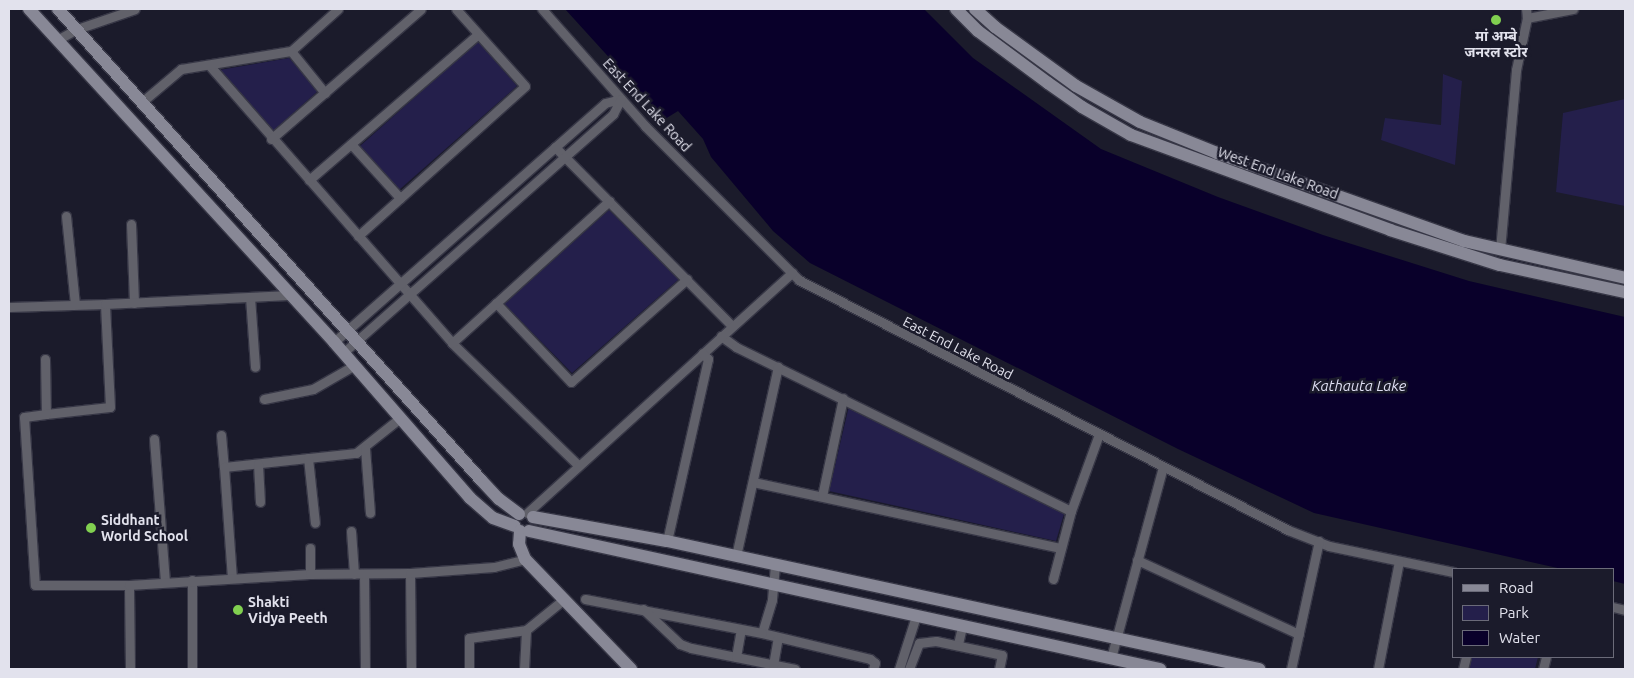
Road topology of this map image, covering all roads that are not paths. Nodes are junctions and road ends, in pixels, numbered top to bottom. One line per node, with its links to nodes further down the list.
1 (30, 9): 13 (street)
2 (58, 9): 11 (street)
3 (135, 9): 11 (street)
4 (338, 9): 14 (street)
5 (421, 9): 16 (street)
6 (456, 9): 12 (street)
7 (542, 9): 17 (street, East End Lake Road)
8 (1573, 9): 10 (street)
9 (967, 11): 29 (street, West End Lake Road); 34 (street, West End Lake Road)
10 (1527, 13): 29 (street)
11 (77, 29): 13 (street); 18 (street)
12 (478, 34): 20 (street); 24 (street)
13 (57, 40): 35 (street)
14 (291, 51): 15 (street); 16 (street)
15 (209, 65): 18 (street); 19 (street)
16 (325, 93): 19 (street)
17 (621, 98): 21 (street); 22 (street); 30 (street, East End Lake Road)
18 (143, 101): 44 (street)
19 (271, 139): 23 (street)
20 (352, 144): 23 (street); 24 (street)
21 (555, 147): 22 (street); 33 (street)
22 (565, 156): 25 (street); 36 (street)
23 (309, 180): 28 (street)
24 (400, 198): 28 (street)
25 (610, 202): 32 (street); 40 (street)
26 (66, 216): 41 (street)
27 (131, 224): 38 (street)
28 (358, 236): 33 (street)
29 (1500, 250): 31 (street, West End Lake Road)
30 (792, 272): 43 (street); 59 (street, East End Lake Road)
31 (1625, 278)
32 (687, 280): 40 (street); 43 (street)
33 (400, 284): 36 (street); 44 (street)
34 (1625, 292)
35 (289, 295): 37 (street); 47 (street)
36 (409, 295): 46 (street); 48 (street)
37 (250, 297): 38 (street); 53 (street)
38 (134, 303): 39 (street)
39 (105, 304): 41 (street); 57 (street)
40 (496, 304): 48 (street)
41 (75, 305): 42 (street)
42 (9, 307)
43 (732, 326): 45 (street)
44 (349, 330): 46 (street); 47 (street)
45 (721, 336): 50 (street); 54 (street)
46 (358, 341): 49 (street); 73 (street)
47 (334, 342): 49 (street)
48 (452, 343): 65 (street)
49 (342, 353): 52 (street)
50 (702, 353): 65 (street); 77 (street)
51 (45, 359): 57 (street)
52 (353, 366): 56 (street); 58 (street)
53 (255, 367)
54 (778, 367): 55 (street); 68 (street)
55 (843, 398): 69 (street); 71 (street)
56 (264, 399)
57 (46, 414): 95 (street)
58 (400, 418): 62 (street); 75 (street)
59 (1099, 434): 66 (street, East End Lake Road); 71 (street)
60 (221, 436): 67 (street)
61 (154, 439): 94 (street)
62 (365, 448): 63 (street); 72 (street)
63 (308, 458): 64 (street); 74 (street)
64 (258, 464): 67 (street); 70 (street)
65 (577, 464): 73 (street)
66 (1163, 466): 78 (street, East End Lake Road); 83 (street)
67 (224, 467): 91 (street)
68 (753, 482): 69 (street); 81 (street)
69 (822, 496): 80 (street)
70 (260, 502)
71 (1071, 511): 80 (street)
72 (370, 513)
73 (526, 514): 75 (street); 75 (street); 77 (street)
74 (315, 523)
75 (521, 529): 82 (street); 96 (street)
76 (351, 531): 89 (street)
77 (667, 541): 81 (street)
78 (1319, 542): 84 (street, East End Lake Road); 105 (street)
79 (310, 548): 88 (street)
80 (1061, 548): 92 (street)
81 (736, 556): 85 (street)
82 (525, 559): 87 (street); 98 (street)
83 (1137, 560): 105 (street); 107 (street)
84 (1399, 561): 86 (street, East End Lake Road); 127 (street)
85 (776, 565): 96 (street); 107 (street)
86 (1452, 572)
87 (410, 573): 90 (street); 115 (street)
88 (310, 574): 89 (street); 91 (street)
89 (354, 574): 90 (street)
90 (364, 574): 114 (street)
91 (232, 578): 93 (street)
92 (1053, 579)
93 (192, 580): 94 (street); 113 (street)
94 (166, 581): 95 (street)
95 (129, 585): 112 (street)
96 (772, 589): 100 (street); 104 (street)
97 (585, 598): 99 (street)
98 (563, 600): 103 (street); 118 (street)
99 (643, 609): 102 (street); 109 (street)
100 (916, 616): 101 (street); 121 (street)
101 (962, 626): 108 (street); 110 (street)
102 (741, 629): 104 (street); 109 (street)
103 (526, 630): 116 (street); 117 (street)
104 (762, 633): 106 (street)
105 (1299, 634): 126 (street)
106 (778, 638): 111 (street); 120 (street)
107 (1116, 638): 110 (street); 125 (street)
108 (958, 644): 122 (street); 123 (street)
109 (736, 657): 111 (street)
110 (1111, 658): 124 (street)
111 (773, 665): 119 (street)
112 (130, 669)
113 (192, 669)
114 (365, 669)
115 (411, 669)
116 (469, 669)
117 (524, 669)
118 (631, 669)
119 (795, 669)
120 (873, 669)
121 (899, 669)
122 (909, 669)
123 (999, 669)
124 (1159, 669)
125 (1259, 669)
126 (1291, 669)
127 (1378, 669)

